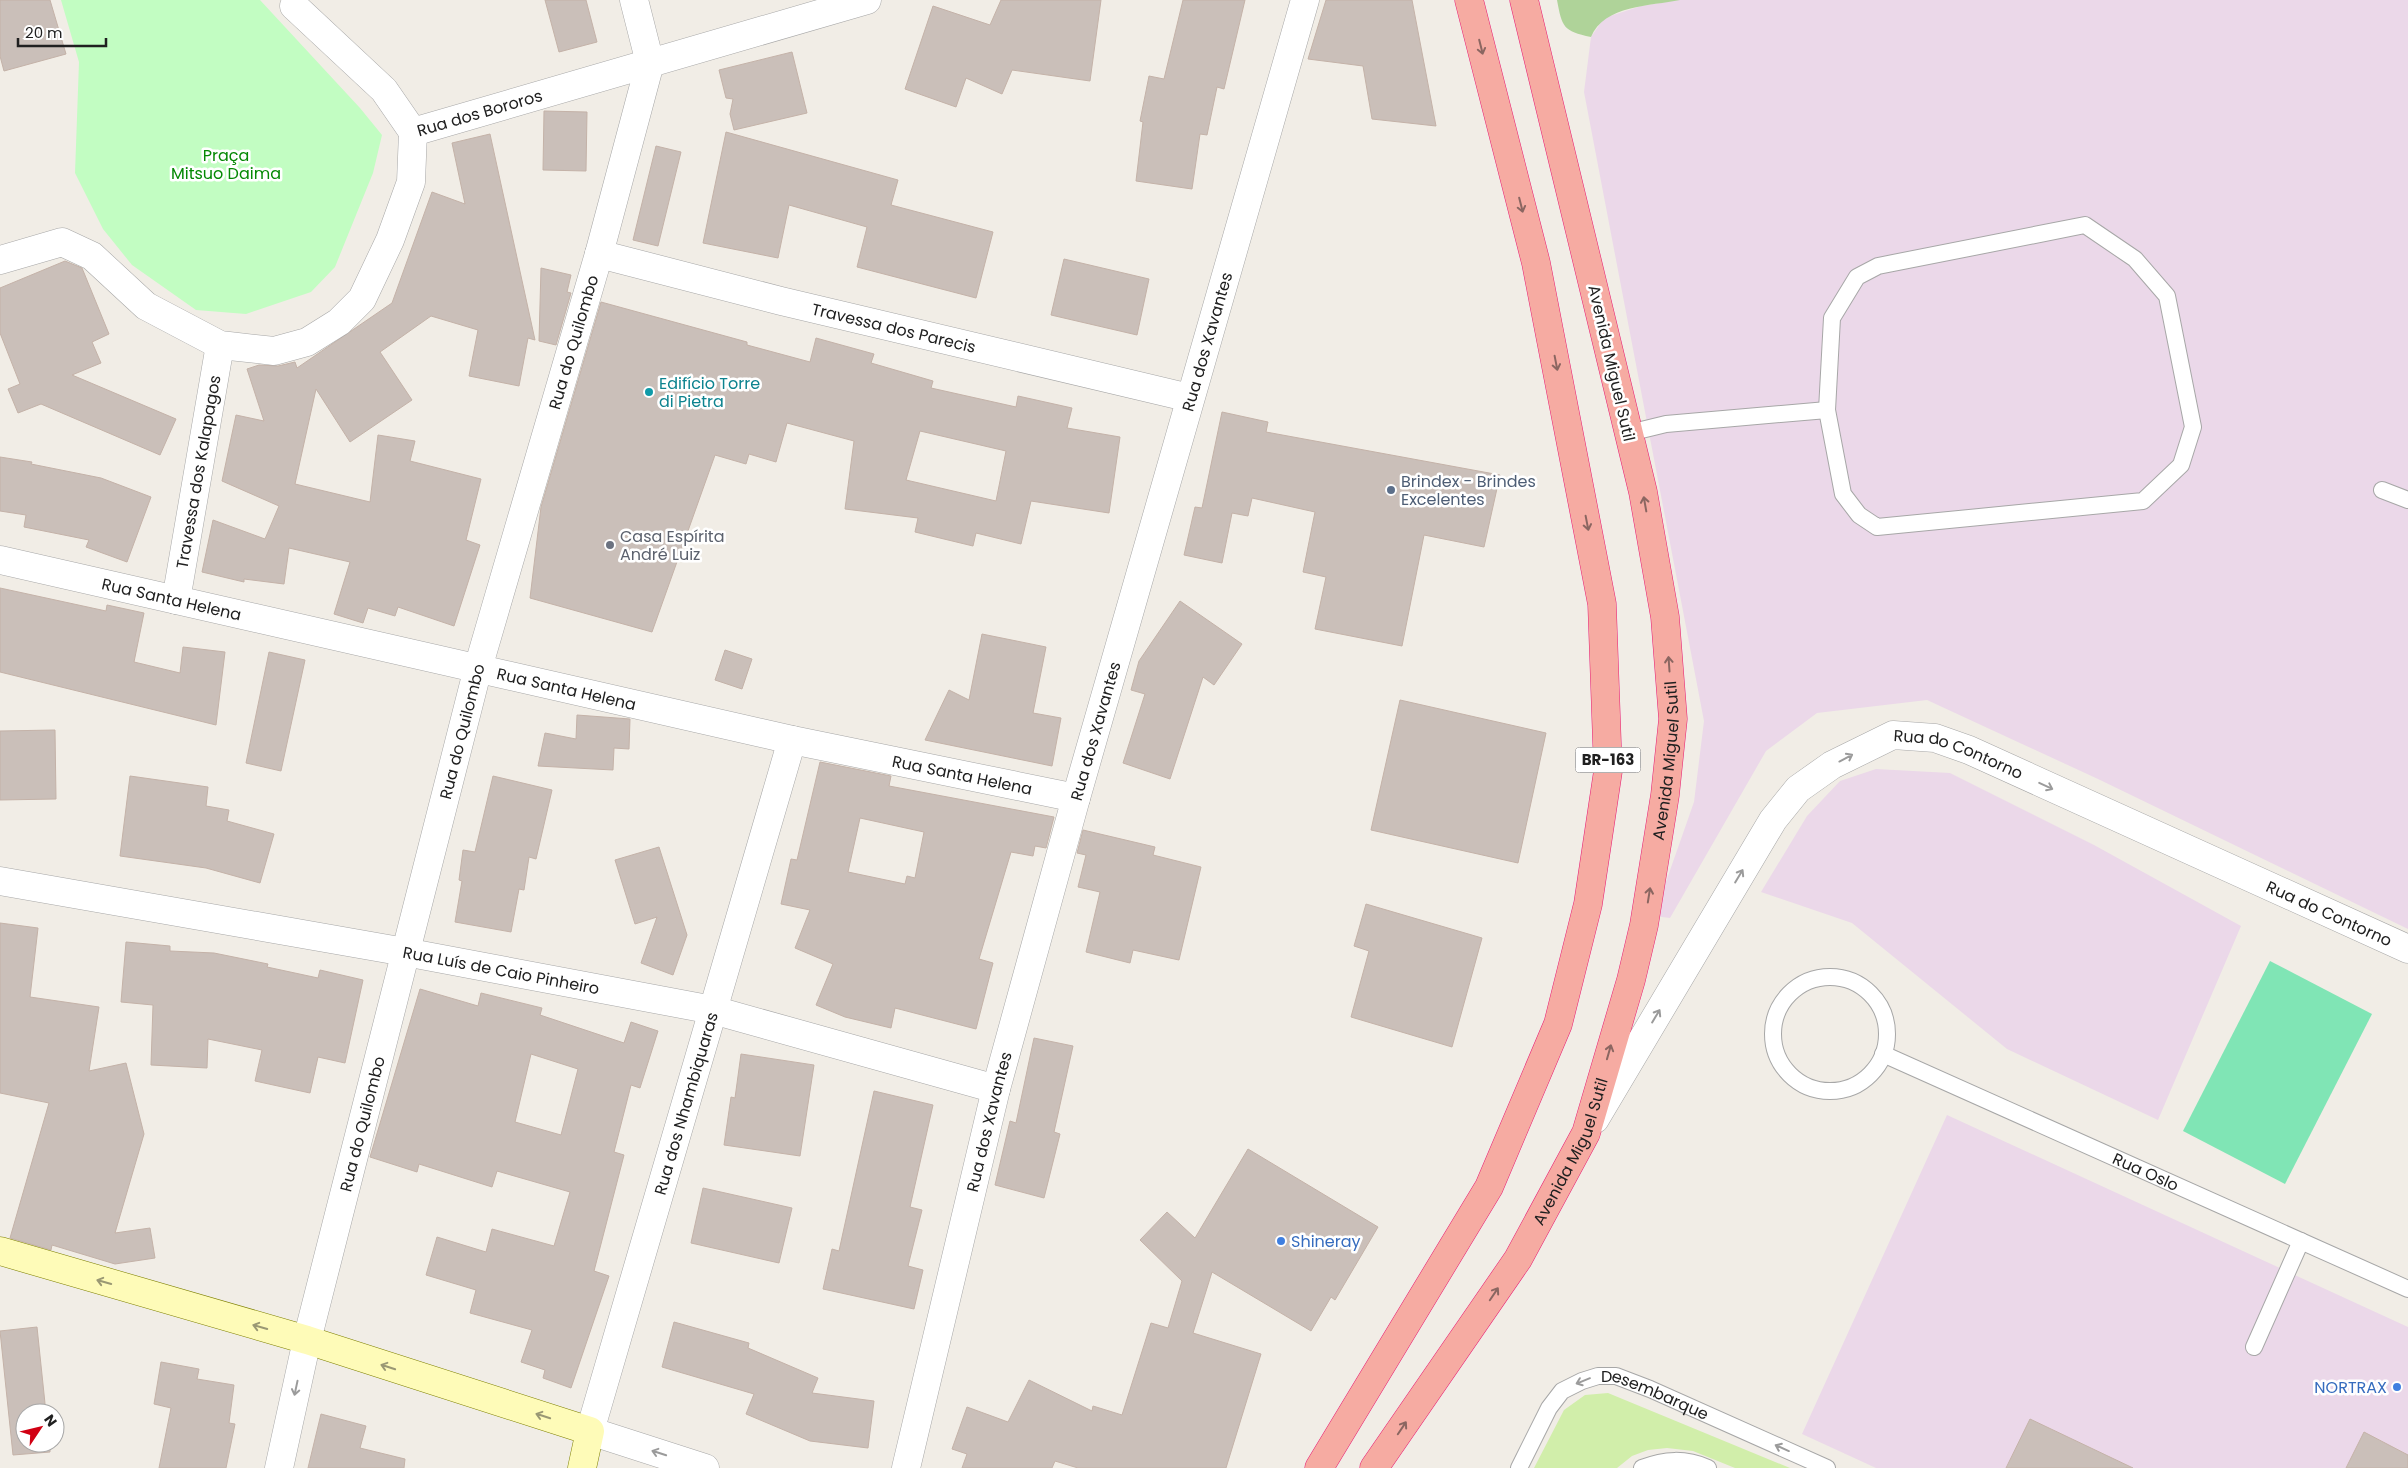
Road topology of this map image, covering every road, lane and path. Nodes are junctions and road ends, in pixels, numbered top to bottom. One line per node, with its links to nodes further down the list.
1 (634, 0): 7 (street, Rua do Quilombo)
2 (867, 0): 7 (street, Rua dos Bororos)
3 (1305, 0): 12 (street, Rua dos Xavantes)
4 (1469, 0): 39 (highway, BR-163, one-way to 39)
5 (1524, 0): 14 (highway, Avenida Miguel Sutil)
6 (294, 6): 8 (street)
7 (650, 63): 8 (street, Rua dos Bororos); 9 (street, Rua do Quilombo)
8 (413, 132): 11 (street, Rua dos Bororos)
9 (599, 254): 12 (street, Travessa dos Parecis); 19 (street, Rua do Quilombo)
10 (0, 260): 11 (street, Rua dos Bororos)
11 (220, 344): 18 (street, Travessa dos Kalapagos)
12 (1190, 398): 21 (street, Rua dos Xavantes)
13 (1827, 410): 13 (lane); 14 (lane)
14 (1629, 433): 28 (highway, Avenida Miguel Sutil, one-way to 14)
15 (2382, 490): 16 (lane)
16 (2408, 500)
17 (0, 560): 18 (street, Rua Santa Helena)
18 (176, 600): 19 (street, Rua Santa Helena)
19 (478, 668): 20 (street, Rua Santa Helena); 24 (street, Rua do Quilombo)
20 (792, 740): 21 (street, Rua Santa Helena); 25 (street, Rua dos Nhambiquaras)
21 (1076, 798): 27 (street, Rua dos Xavantes)
22 (0, 881): 24 (street, Rua Luís de Caio Pinheiro)
23 (2408, 949): 28 (street, Rua do Contorno, one-way to 23)
24 (405, 952): 25 (street, Rua Luís de Caio Pinheiro); 32 (street, Rua do Quilombo)
25 (712, 1010): 27 (street, Rua Luís de Caio Pinheiro); 34 (street, Rua dos Nhambiquaras)
26 (1883, 1054): 26 (lane); 29 (lane, Rua Oslo)
27 (996, 1089): 38 (street, Rua dos Xavantes)
28 (1586, 1133): 40 (highway, Avenida Miguel Sutil, one-way to 28)
29 (2301, 1241): 31 (lane, Rua Oslo); 33 (lane)
30 (0, 1251): 32 (main road, one-way to 30)
31 (2408, 1289)
32 (307, 1340): 34 (main road, one-way to 32); 35 (street, Rua do Quilombo, one-way to 35)
33 (2254, 1347)
34 (590, 1431): 36 (main road, Rua dos Nhambiquaras); 37 (street, one-way to 34)
35 (279, 1468)
36 (582, 1468)
37 (705, 1468)
38 (906, 1468)
39 (1319, 1468)
40 (1374, 1468)
41 (1519, 1468): 44 (lane, Desembarque, one-way to 41)
42 (1642, 1468): 43 (lane)
43 (1708, 1468)
44 (1827, 1468)

